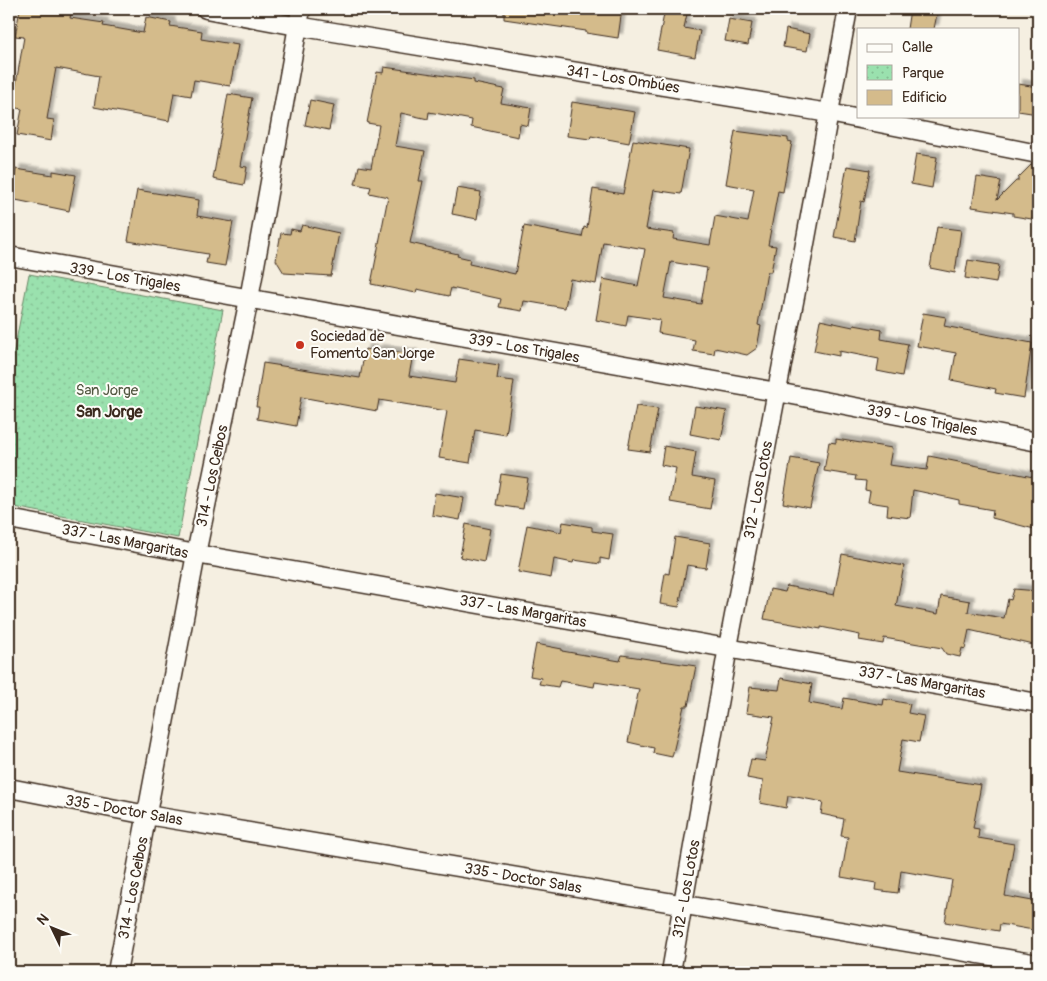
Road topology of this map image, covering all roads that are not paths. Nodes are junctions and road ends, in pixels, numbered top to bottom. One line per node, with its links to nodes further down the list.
1 (206, 9): 3 (street, 341 - Los Ombúes)
2 (848, 9): 4 (street, 312 - Los Lotos)
3 (299, 17): 4 (street, 341 - Los Ombúes); 7 (street, 314 - Los Ceibos)
4 (828, 113): 5 (street, 341 - Los Ombúes); 8 (street, 312 - Los Lotos)
5 (1038, 154)
6 (9, 256): 7 (street, 339 - Los Trigales)
7 (249, 299): 8 (street, 339 - Los Trigales); 11 (street, 314 - Los Ceibos)
8 (777, 392): 9 (street, 339 - Los Trigales); 12 (street, 312 - Los Lotos)
9 (1038, 442)
10 (9, 519): 11 (street, 337 - Las Margaritas)
11 (196, 554): 12 (street, 337 - Las Margaritas); 15 (street, 314 - Los Ceibos)
12 (728, 647): 13 (street, 337 - Las Margaritas); 16 (street, 312 - Los Lotos)
13 (1038, 703)
14 (9, 788): 15 (street, 335 - Doctor Salas)
15 (147, 815): 16 (street, 335 - Doctor Salas); 18 (street, 314 - Los Ceibos)
16 (682, 905): 17 (street, 335 - Doctor Salas); 19 (street, 312 - Los Lotos)
17 (1038, 964)
18 (117, 972)
19 (671, 972)

